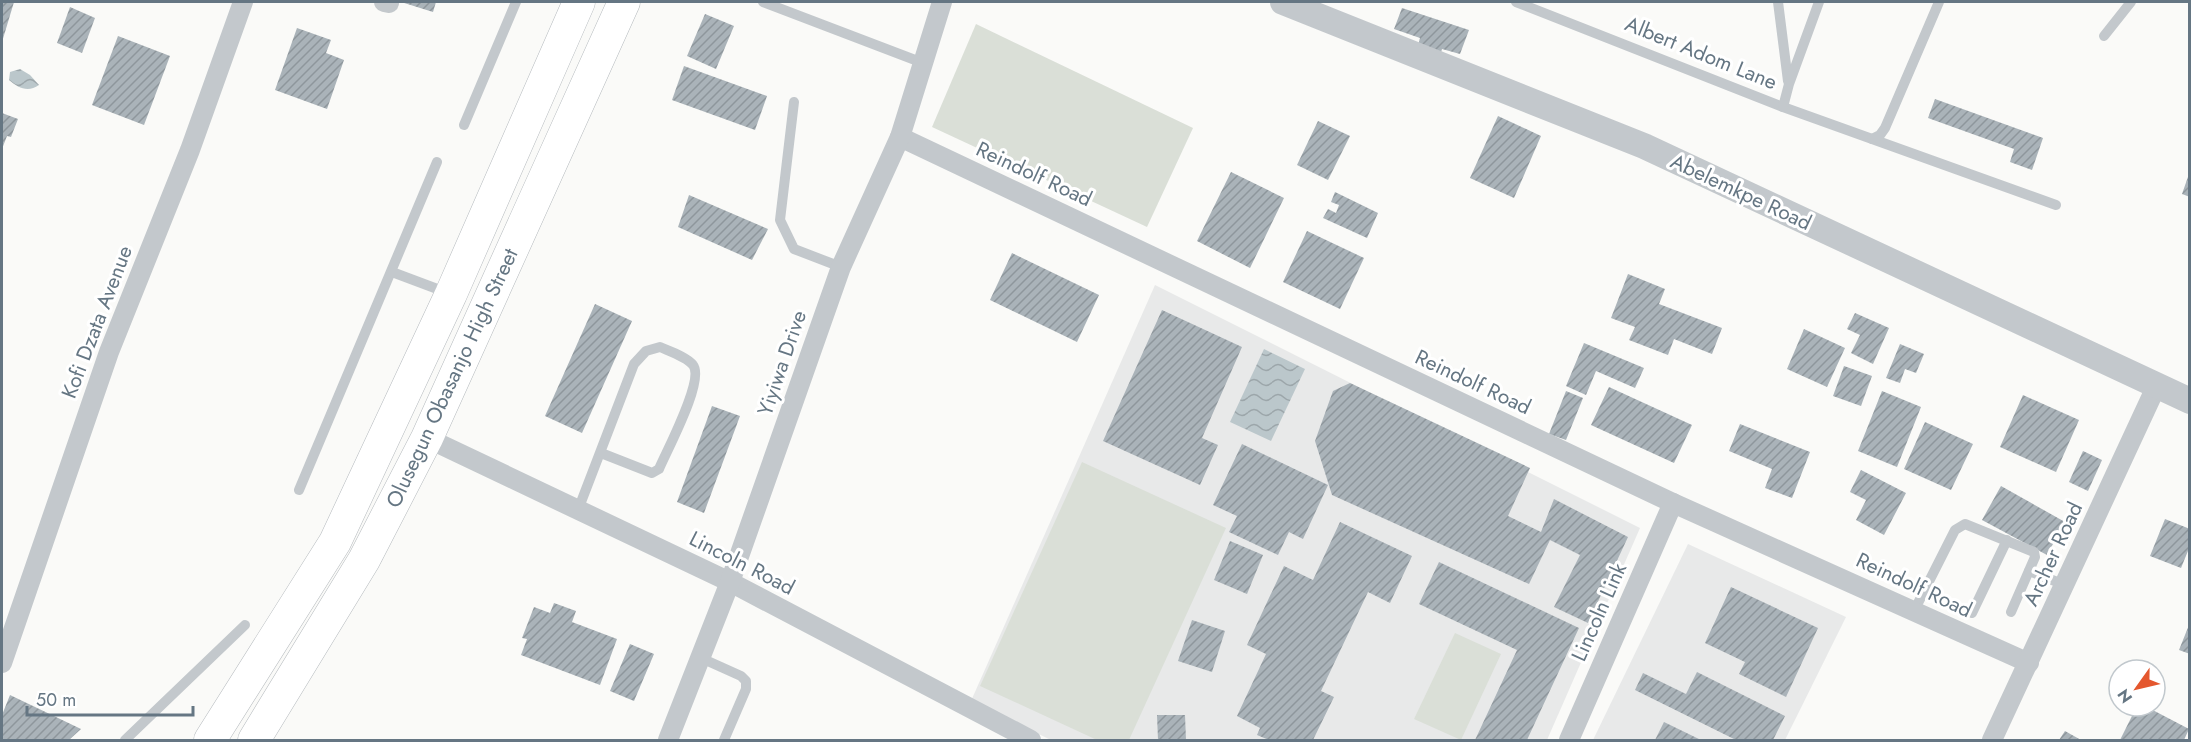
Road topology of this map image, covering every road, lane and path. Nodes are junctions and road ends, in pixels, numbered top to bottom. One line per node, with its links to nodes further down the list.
1 (243, 2): 43 (street, Kofi Dzata Avenue)
2 (516, 2): 19 (lane)
3 (579, 2): 26 (main road, Olusegun Obasanjo High Street)
4 (624, 2): 29 (main road, Olusegun Obasanjo High Street)
5 (763, 2): 15 (lane)
6 (942, 2): 15 (street, Yiyiwa Drive)
7 (1283, 2): 27 (street, Abelemkpe Road)
8 (1516, 2): 13 (lane, Albert Adom Lane)
9 (1778, 2): 16 (lane)
10 (1819, 2): 16 (lane)
11 (1939, 2): 21 (lane)
12 (2131, 2): 14 (lane)
13 (1537, 5): 18 (lane, Albert Adom Lane)
14 (2104, 36)
15 (923, 63): 20 (street, Yiyiwa Drive)
16 (1789, 84): 18 (lane)
17 (794, 102): 24 (lane)
18 (1783, 107): 21 (lane, Albert Adom Lane)
19 (464, 124)
20 (900, 137): 24 (street, Yiyiwa Drive); 32 (street, Reindolf Road)
21 (1872, 139): 23 (lane, Albert Adom Lane)
22 (437, 162): 25 (lane)
23 (2056, 205)
24 (841, 267): 36 (street, Yiyiwa Drive)
25 (392, 272): 26 (lane); 31 (lane)
26 (451, 294): 46 (main road, Olusegun Obasanjo High Street)
27 (2156, 387): 28 (street, Abelemkpe Road); 37 (street, Archer Road)
28 (2190, 401)
29 (427, 438): 33 (street, Lincoln Road); 47 (main road, Olusegun Obasanjo High Street)
30 (601, 453): 30 (lane); 33 (lane)
31 (299, 490)
32 (1673, 503): 38 (street, Reindolf Road); 51 (street, Lincoln Link)
33 (578, 510): 36 (street, Lincoln Road)
34 (2007, 540): 35 (lane); 38 (lane); 40 (lane)
35 (2029, 571): 37 (lane); 39 (lane)
36 (730, 582): 42 (street, Yiyiwa Drive); 50 (street, Lincoln Road)
37 (2064, 585): 44 (street, Archer Road)
38 (1914, 611): 44 (street, Reindolf Road)
39 (2011, 612)
40 (1972, 613)
41 (245, 626): 45 (lane)
42 (701, 658): 48 (street, Yiyiwa Drive); 49 (lane)
43 (2, 663)
44 (2029, 663): 52 (street, Archer Road)
45 (125, 741)
46 (210, 741)
47 (254, 741)
48 (668, 741)
49 (724, 741)
50 (1031, 741)
51 (1569, 741)
52 (1992, 741)

